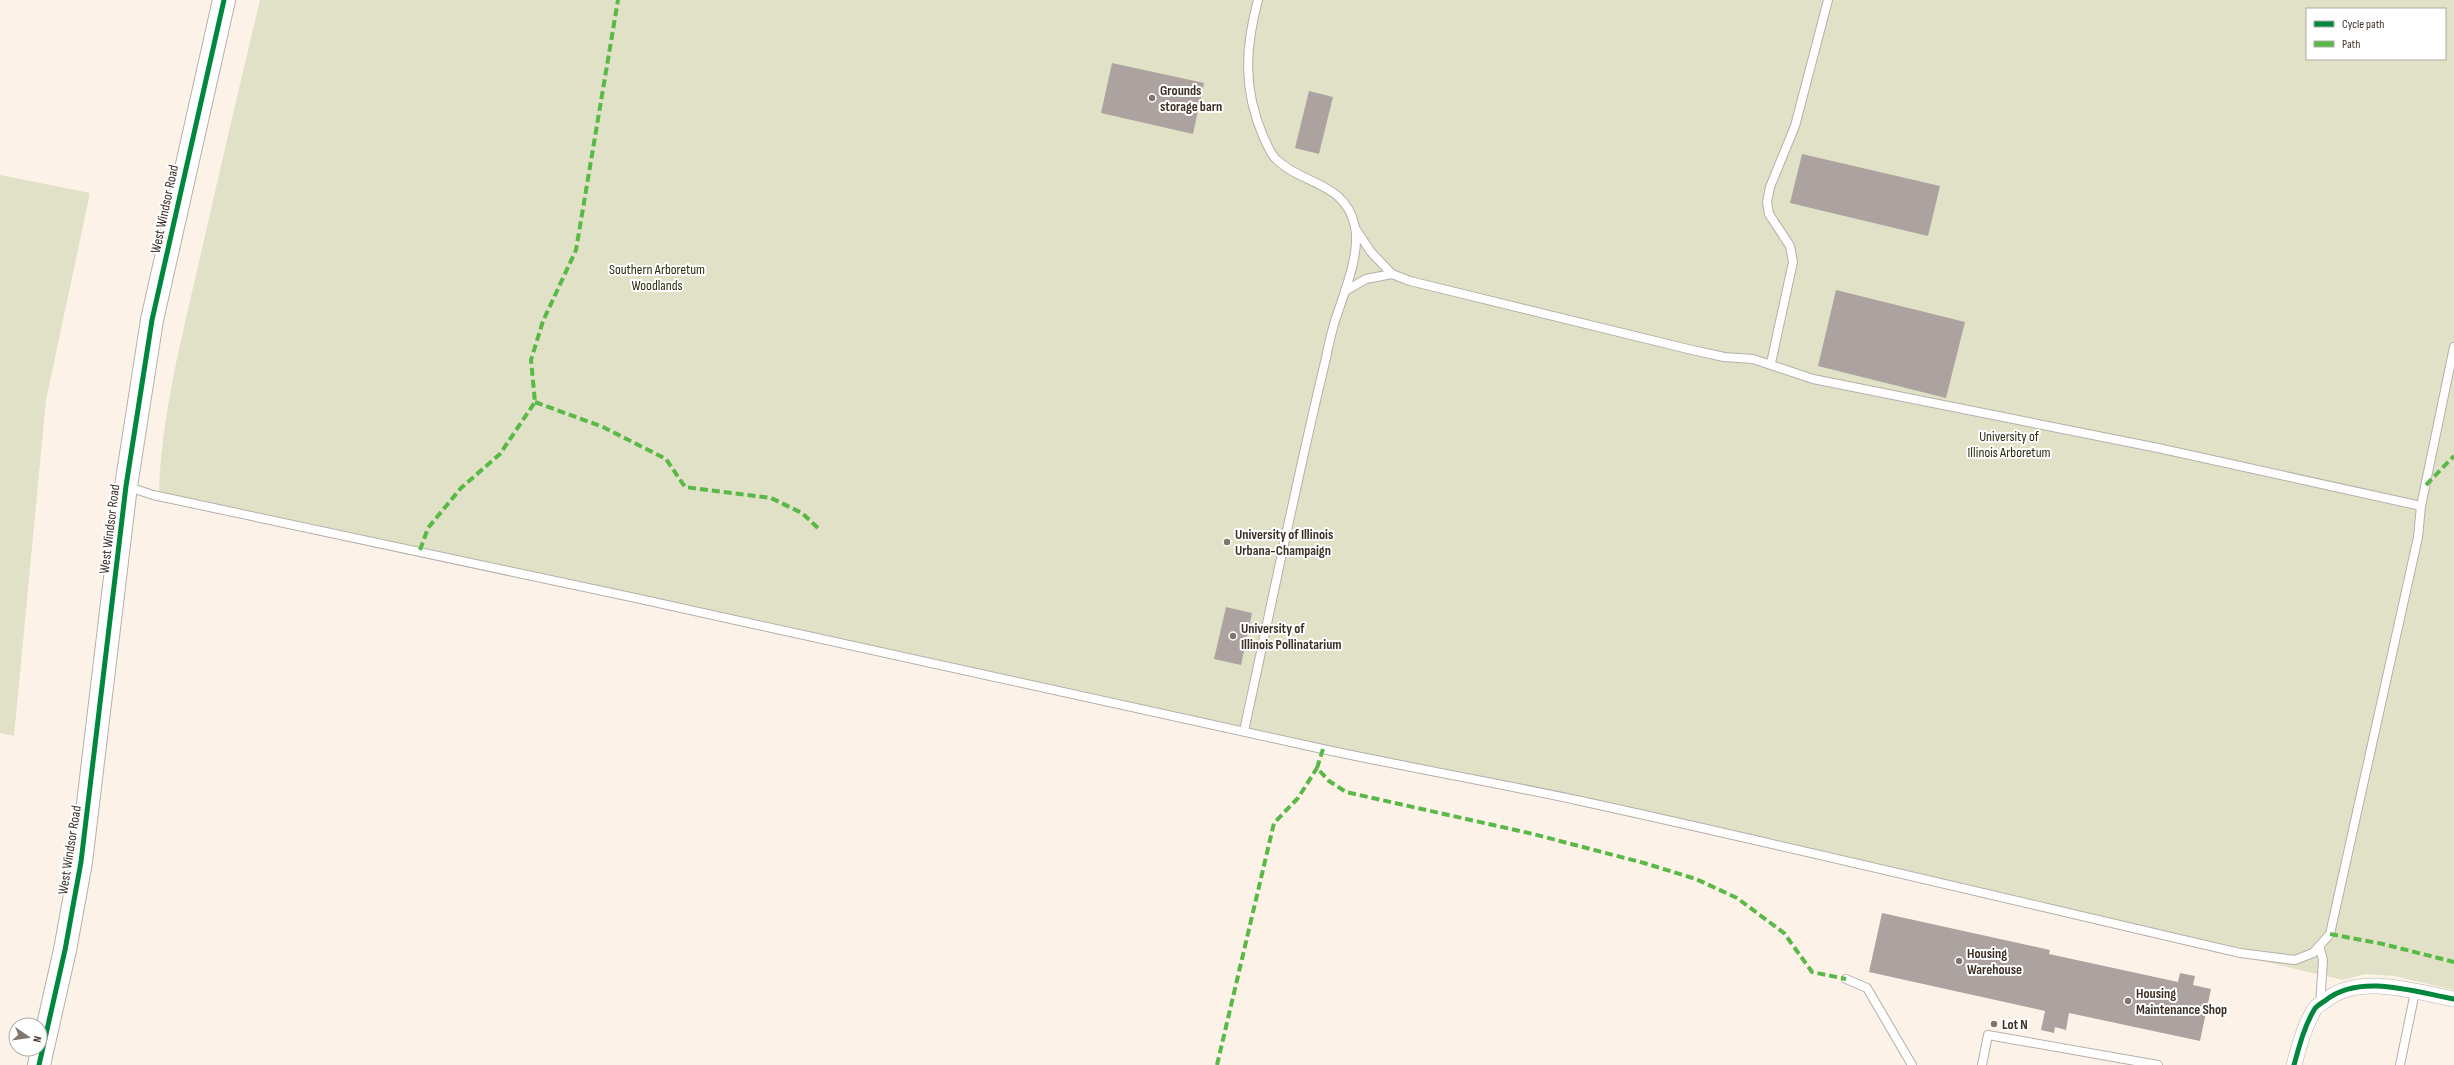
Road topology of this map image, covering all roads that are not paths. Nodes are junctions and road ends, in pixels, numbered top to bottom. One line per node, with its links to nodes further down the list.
1 (224, 0): 9 (main road, West Windsor Road)
2 (1258, 0): 4 (lane)
3 (1828, 0): 8 (lane)
4 (1356, 228): 5 (lane); 6 (lane)
5 (1392, 274): 6 (lane); 8 (lane)
6 (1345, 291): 11 (lane)
7 (2454, 347): 10 (lane)
8 (1771, 363): 10 (lane)
9 (126, 486): 11 (lane); 17 (main road, West Windsor Road)
10 (2421, 506): 12 (lane)
11 (1244, 732): 12 (lane)
12 (2319, 946): 16 (lane)
13 (1846, 979): 18 (lane)
14 (2414, 992): 15 (street); 16 (street); 22 (lane)
15 (2454, 999)
16 (2320, 1005): 21 (street)
17 (39, 1065)
18 (1912, 1065)
19 (1982, 1065): 20 (lane)
20 (2158, 1065)
21 (2294, 1065)
22 (2400, 1065)

